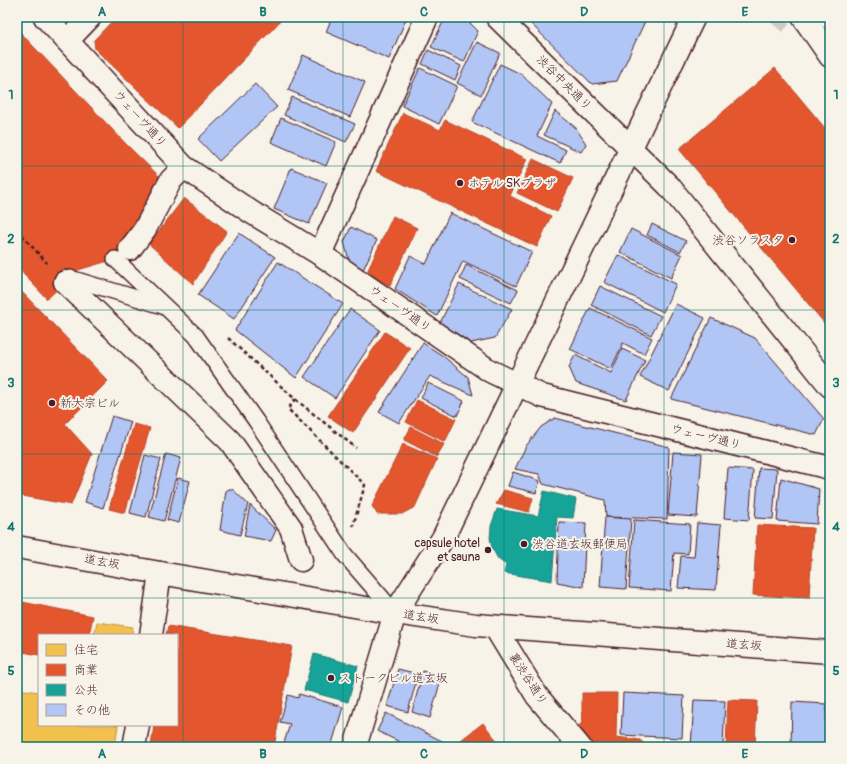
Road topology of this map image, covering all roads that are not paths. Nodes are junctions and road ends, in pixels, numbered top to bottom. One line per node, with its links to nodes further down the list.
1 (45, 17): 7 (main road, ウェーヴ通り)
2 (90, 17): 7 (main road)
3 (427, 17): 12 (main road)
4 (497, 17): 9 (main road, 渋谷中央通り)
5 (694, 17): 9 (main road)
6 (803, 17): 8 (main road)
7 (68, 40): 10 (main road, ウェーヴ通り)
8 (830, 56)
9 (630, 148): 15 (main road); 16 (main road, 渋谷中央通り)
10 (184, 167): 11 (main road); 12 (main road, ウェーヴ通り)
11 (122, 254): 14 (lane)
12 (320, 254): 15 (main road, ウェーヴ通り)
13 (67, 280): 14 (lane); 19 (main road)
14 (166, 306): 21 (lane)
15 (517, 384): 17 (main road, ウェーヴ通り); 21 (main road)
16 (830, 386)
17 (830, 468)
18 (17, 547): 20 (main road, 道玄坂)
19 (301, 560)
20 (160, 573): 21 (main road, 道玄坂); 23 (main road)
21 (395, 613): 22 (main road, 道玄坂); 27 (main road)
22 (495, 627): 24 (main road, 道玄坂); 28 (main road, 裏渋谷通り)
23 (151, 634)
24 (830, 652)
25 (138, 726): 26 (main road)
26 (134, 747)
27 (355, 747)
28 (580, 747)

